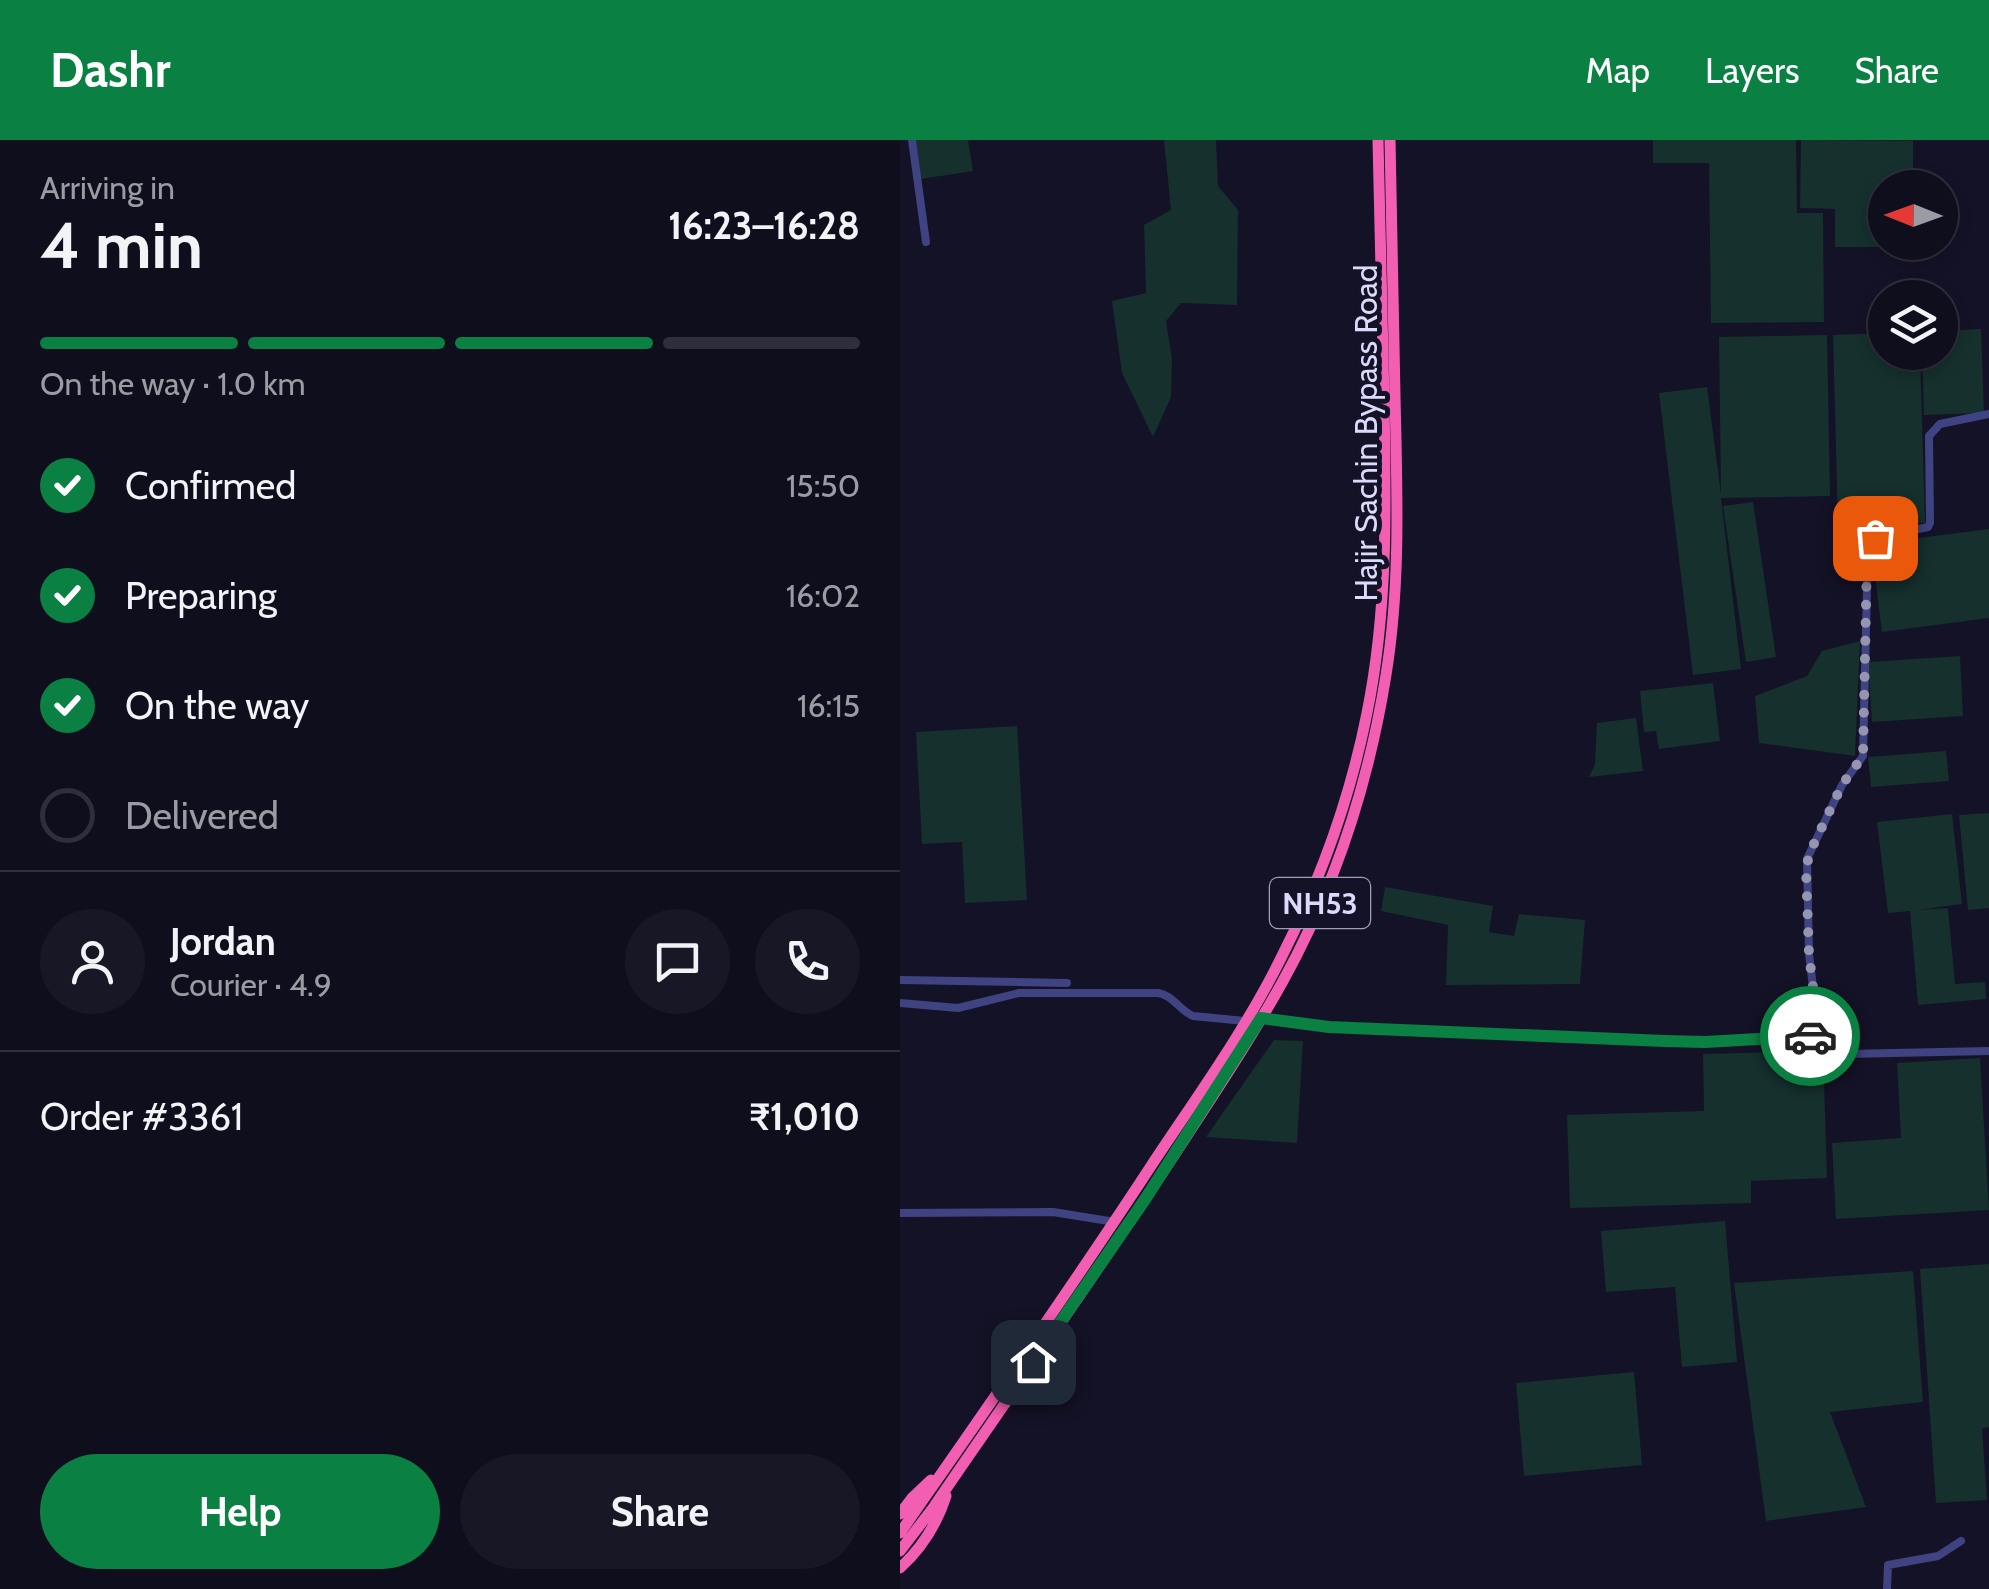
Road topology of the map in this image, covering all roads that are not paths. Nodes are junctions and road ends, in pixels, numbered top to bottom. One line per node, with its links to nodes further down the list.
1 (912, 140): 4 (street)
2 (1378, 140): 10 (highway, NH53)
3 (1390, 140): 9 (highway, Hajir Sachin Bypass Road / NH53)
4 (926, 242)
5 (1989, 414): 11 (street)
6 (900, 980): 7 (street)
7 (1068, 983)
8 (900, 1003): 10 (street)
9 (1261, 1018): 11 (street); 16 (highway, Hajir Sachin Bypass Road / NH53)
10 (1245, 1022): 14 (highway, NH53)
11 (1816, 1032): 12 (street)
12 (1989, 1051)
13 (900, 1212): 14 (street)
14 (1114, 1222): 15 (highway, NH53)
15 (945, 1468): 17 (highway); 18 (highway, NH53)
16 (950, 1482): 20 (highway, Hajir Sachin Bypass Road / NH53); 21 (highway)
17 (900, 1514)
18 (900, 1533)
19 (1961, 1541): 22 (street)
20 (900, 1550)
21 (900, 1568)
22 (1887, 1589)

